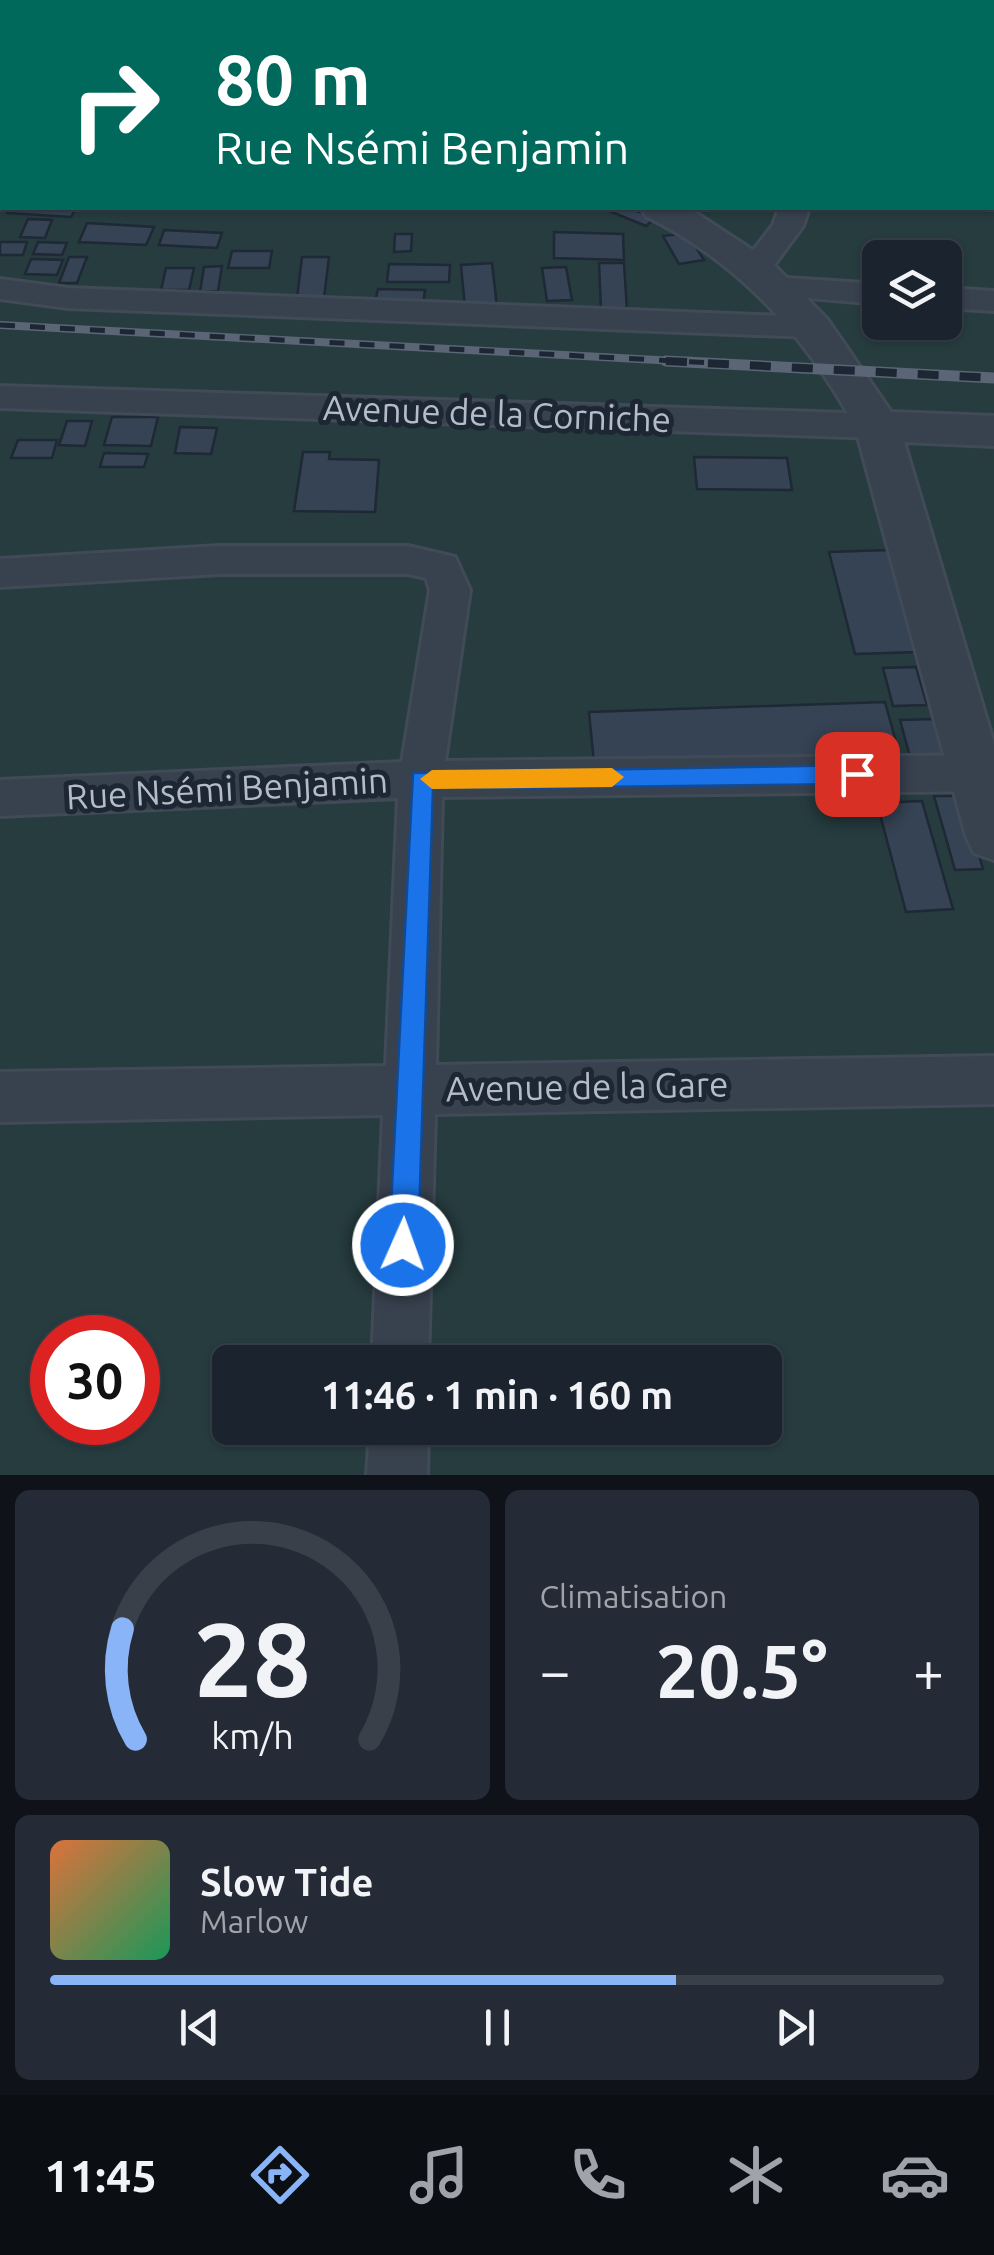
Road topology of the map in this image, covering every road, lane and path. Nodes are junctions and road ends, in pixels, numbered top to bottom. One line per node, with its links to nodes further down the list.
1 (663, 210): 3 (street)
2 (793, 210): 3 (street)
3 (764, 278): 5 (street); 8 (street)
4 (0, 289): 8 (street)
5 (862, 292)
6 (962, 299): 7 (street)
7 (994, 301)
8 (811, 327): 10 (street)
9 (0, 396): 10 (street, Avenue de la Corniche)
10 (877, 426): 11 (street, Avenue de la Corniche); 13 (street)
11 (994, 431)
12 (0, 573): 14 (street)
13 (985, 773): 14 (street, Rue Nsémi Benjamin); 16 (street)
14 (422, 780): 15 (street, Rue Nsémi Benjamin); 18 (street)
15 (0, 798)
16 (994, 836)
17 (994, 1080): 18 (street, Avenue de la Gare)
18 (408, 1088): 19 (street, Avenue de la Gare); 20 (street)
19 (0, 1097)
20 (400, 1345)
21 (399, 1445): 22 (street)
22 (398, 1475)

